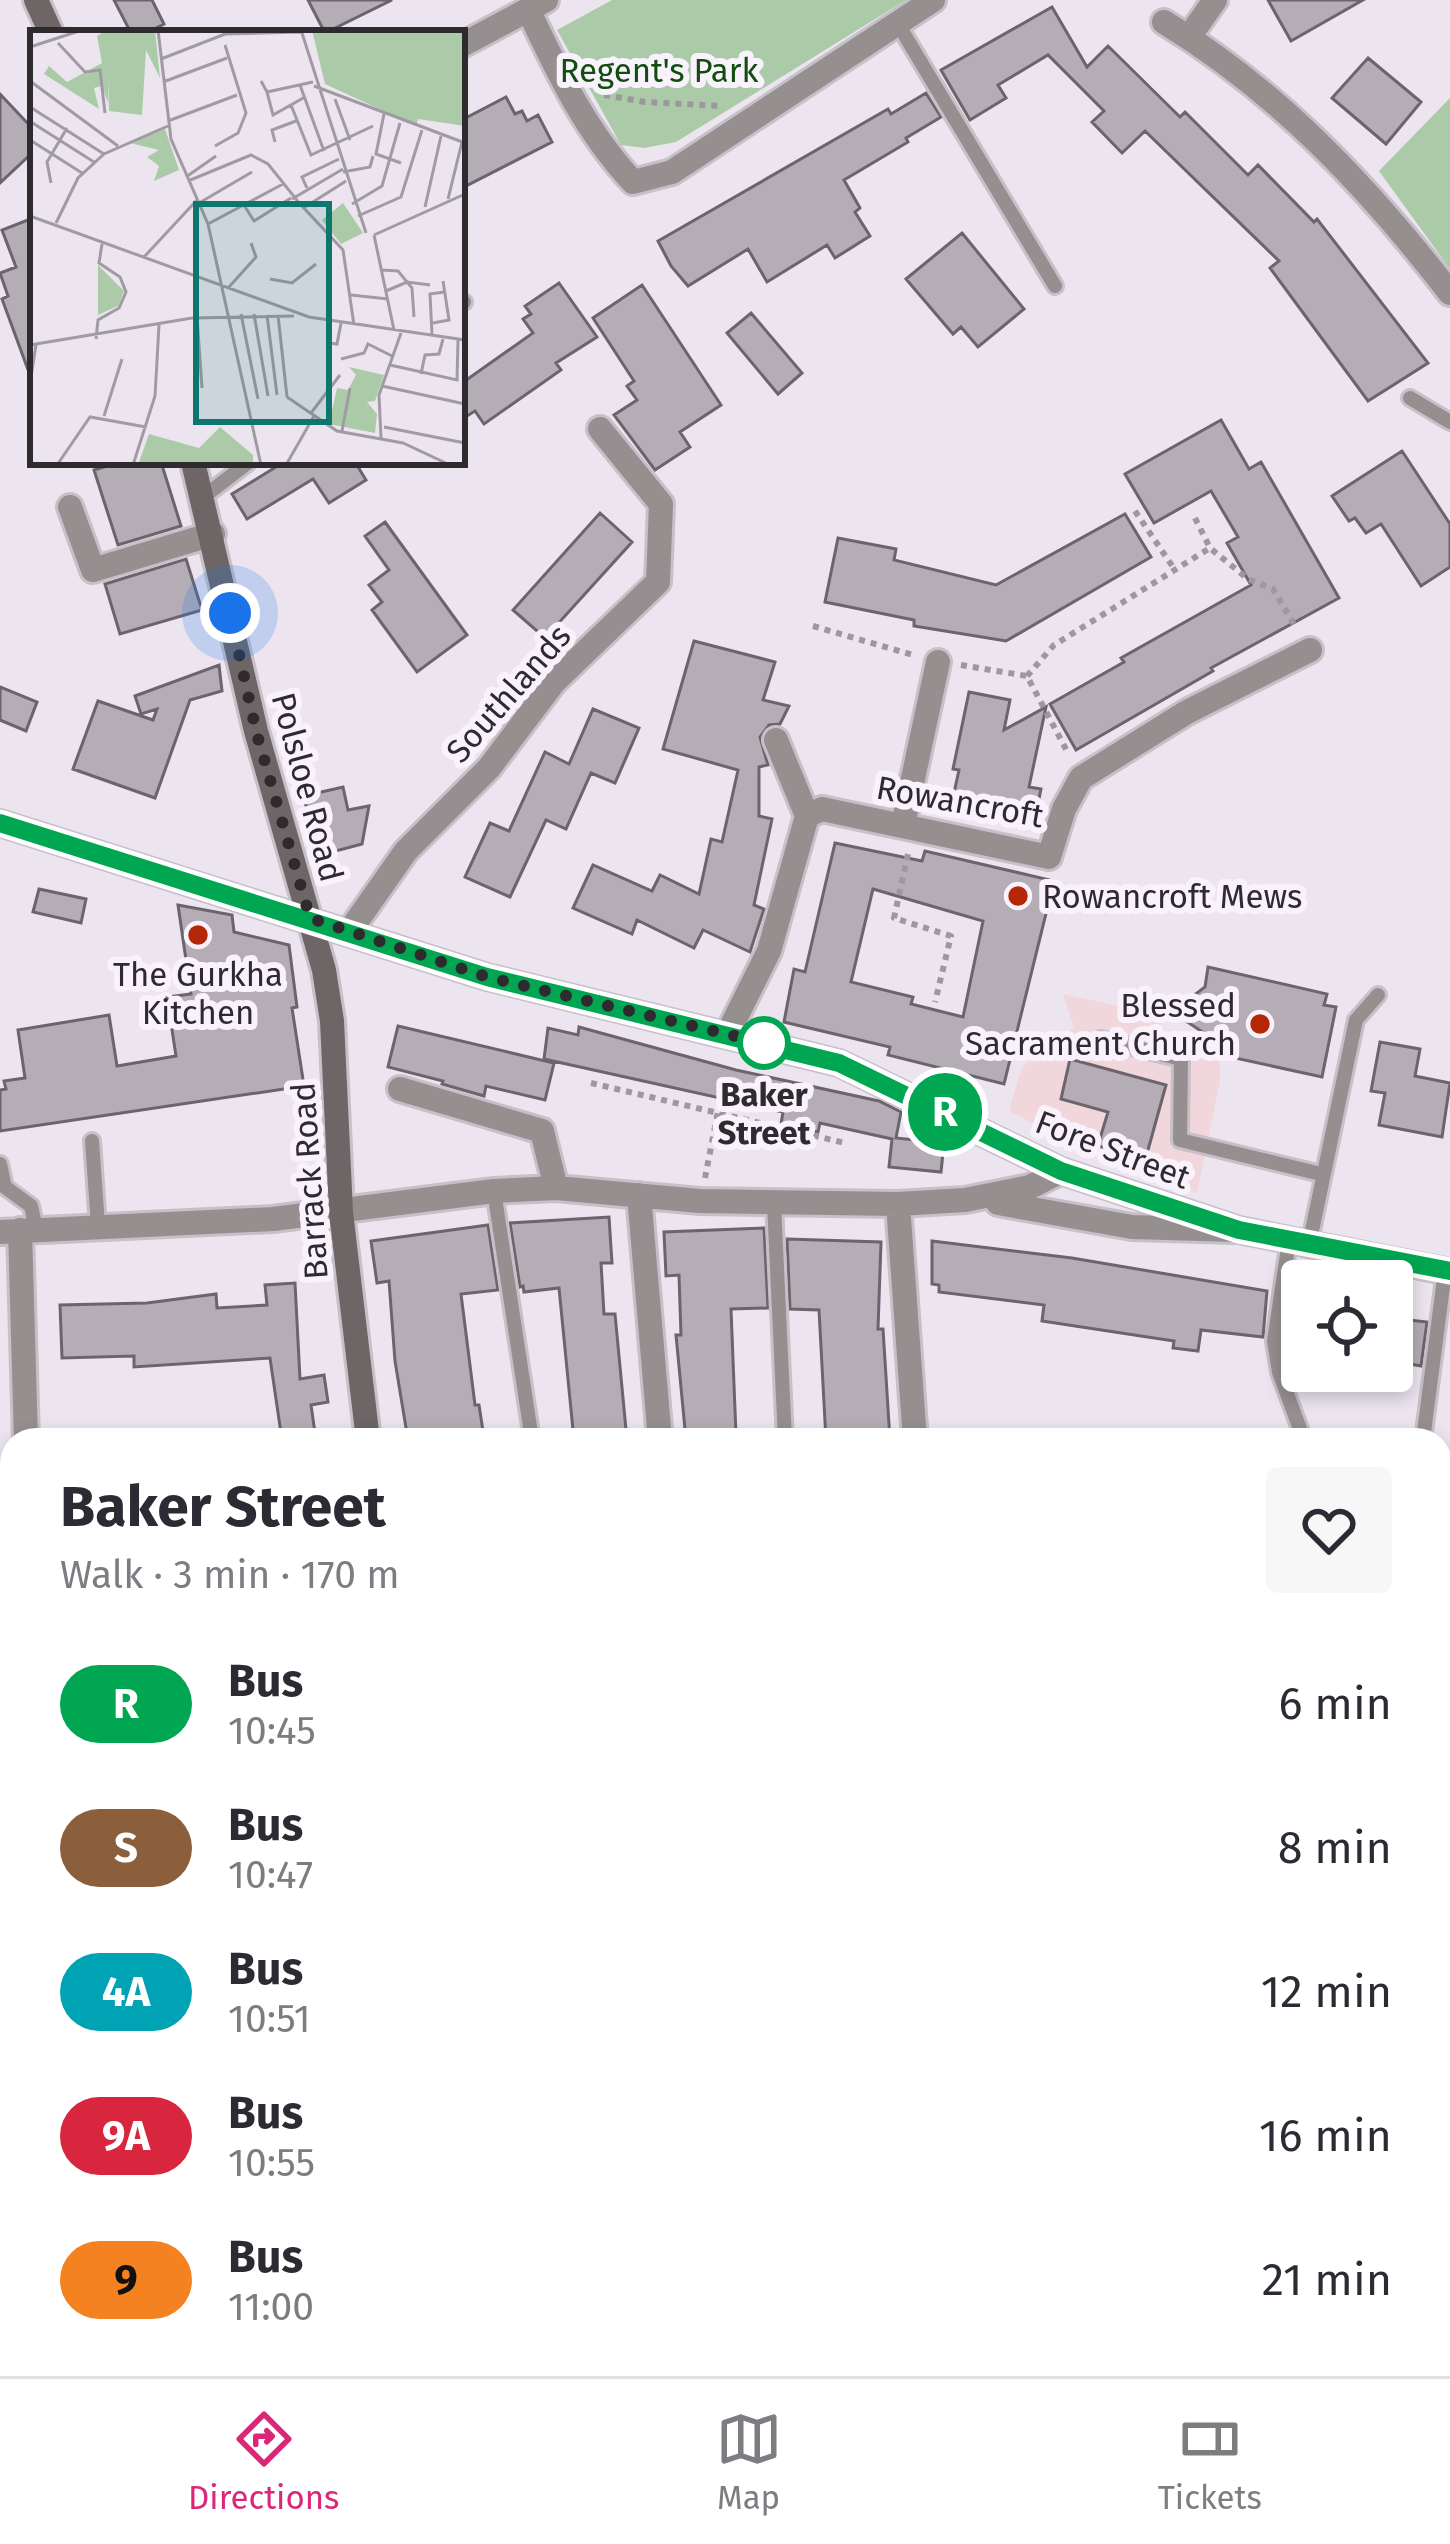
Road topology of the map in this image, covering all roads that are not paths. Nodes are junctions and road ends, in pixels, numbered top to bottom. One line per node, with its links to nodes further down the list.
1 (36, 0): 7 (main road)
2 (934, 0): 6 (street)
3 (1215, 0): 8 (street)
4 (537, 5): 6 (street); 9 (street)
5 (1164, 22): 8 (street)
6 (898, 24): 10 (lane)
7 (50, 30)
8 (1189, 37): 11 (street)
9 (465, 43)
10 (1055, 286)
11 (1450, 293)
12 (1410, 398): 13 (lane)
13 (1450, 422)
14 (600, 429): 27 (street, Southlands)
15 (195, 465): 17 (main road, Polsloe Road)
16 (245, 465): 17 (lane)
17 (202, 498): 19 (main road, Polsloe Road)
18 (70, 506): 19 (street)
19 (213, 534): 26 (main road, Polsloe Road)
20 (1310, 650): 25 (street, Rowancroft)
21 (938, 662): 25 (street)
22 (776, 740): 23 (street)
23 (807, 816): 25 (street, Rowancroft); 29 (street)
24 (0, 823): 26 (main road, Fore Street)
25 (909, 826)
26 (310, 918): 27 (main road, Fore Street); 42 (main road, Barrack Road)
27 (349, 932): 29 (main road, Fore Street)
28 (1378, 995): 35 (lane)
29 (728, 1033): 34 (main road, Fore Street)
30 (1101, 1039): 35 (lane)
31 (400, 1090): 36 (street)
32 (92, 1141): 43 (lane)
33 (0, 1164): 44 (lane)
34 (1061, 1171): 39 (street); 45 (main road, Fore Street)
35 (1321, 1174): 46 (lane)
36 (556, 1189): 37 (street); 38 (street)
37 (494, 1191): 42 (street); 50 (lane)
38 (639, 1195): 40 (street); 51 (street)
39 (965, 1200): 41 (street); 45 (street)
40 (774, 1204): 41 (street); 52 (lane)
41 (898, 1204): 53 (street)
42 (341, 1212): 43 (street); 49 (main road, Barrack Road)
43 (98, 1226): 44 (street)
44 (19, 1230): 48 (street)
45 (1239, 1230): 46 (main road, Fore Street)
46 (1299, 1243): 47 (main road, Fore Street); 54 (lane)
47 (1447, 1271): 55 (lane)
48 (26, 1428)
49 (367, 1428)
50 (530, 1428)
51 (659, 1428)
52 (784, 1428)
53 (914, 1428)
54 (1300, 1428)
55 (1425, 1428)

